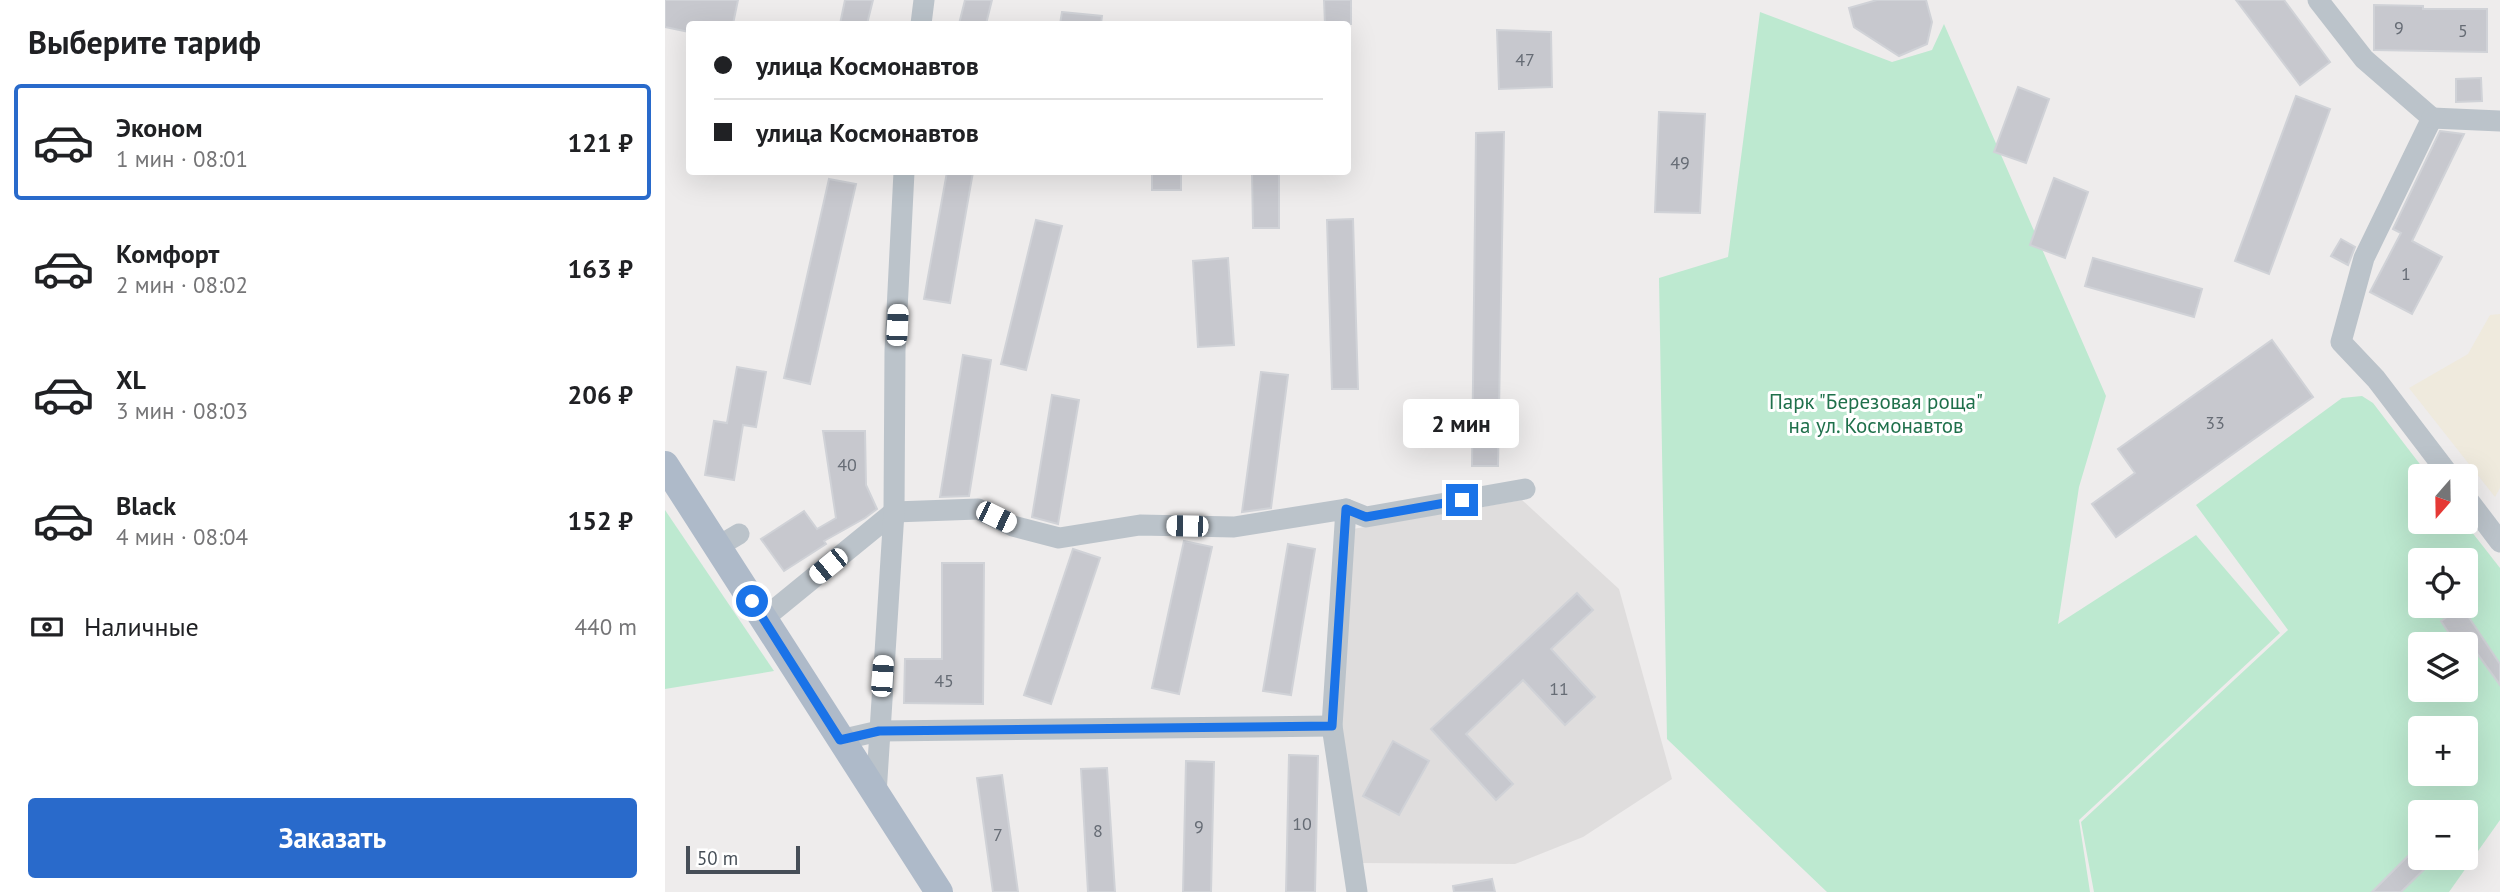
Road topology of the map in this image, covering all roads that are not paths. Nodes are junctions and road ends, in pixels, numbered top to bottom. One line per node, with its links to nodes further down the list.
1 (924, 0): 3 (street)
2 (2318, 0): 4 (street)
3 (921, 21)
4 (2432, 118): 5 (street); 7 (street)
5 (2500, 121)
6 (904, 175): 11 (street)
7 (2441, 464)
8 (665, 465): 14 (main road)
9 (1525, 489): 10 (street)
10 (1346, 509): 11 (street); 15 (street)
11 (894, 512): 14 (street); 16 (street)
12 (2478, 513): 13 (street)
13 (2500, 542)
14 (764, 619): 17 (main road)
15 (1332, 726): 16 (street); 20 (street)
16 (879, 731): 17 (street); 18 (street)
17 (840, 740): 18 (main road)
18 (876, 794): 19 (main road)
19 (939, 892)
20 (1357, 892)

